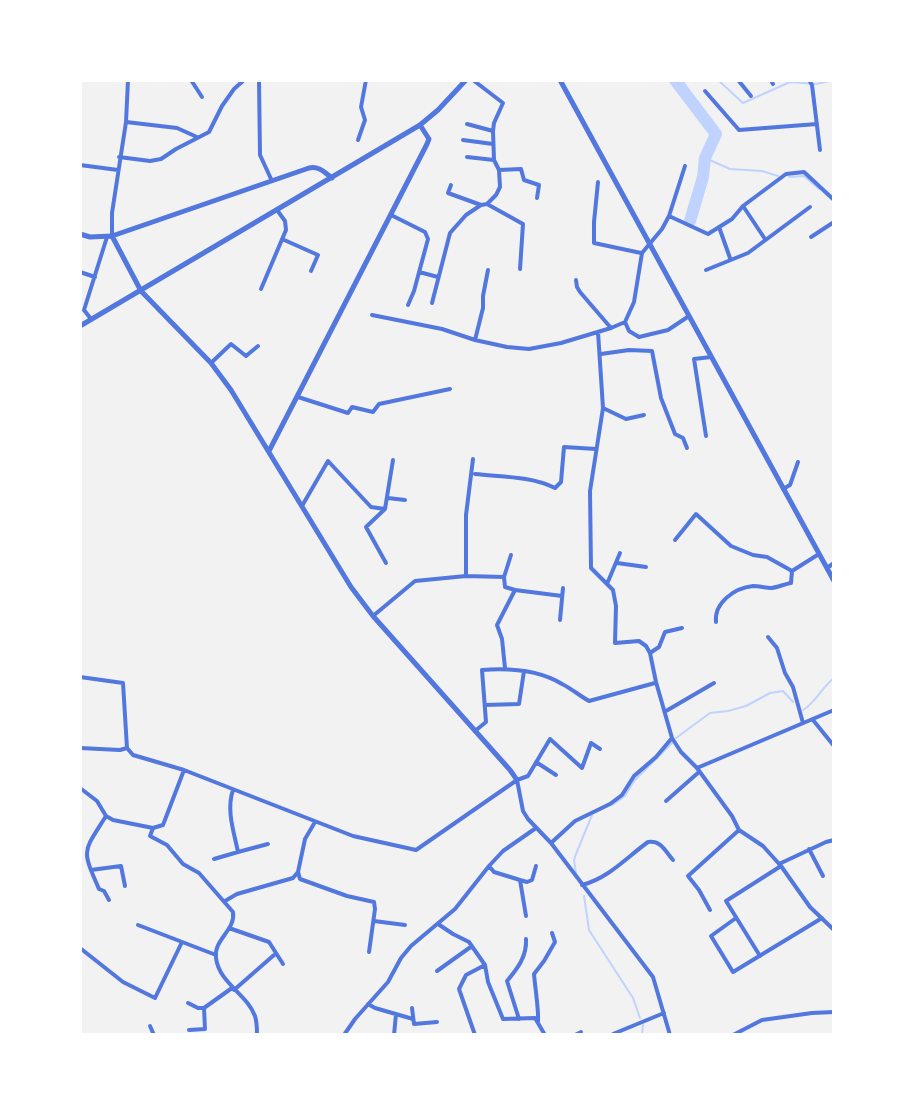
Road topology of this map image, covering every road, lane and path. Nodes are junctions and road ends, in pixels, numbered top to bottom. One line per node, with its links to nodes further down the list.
1 (128, 80): 14 (street)
2 (191, 80): 13 (street)
3 (244, 80): 19 (street)
4 (259, 80): 32 (street)
5 (366, 80): 20 (street)
6 (466, 80): 17 (street)
7 (473, 80): 18 (street)
8 (560, 80): 50 (street)
9 (738, 80): 12 (street)
10 (809, 80): 16 (street)
11 (705, 91): 16 (street)
12 (751, 96)
13 (202, 97)
14 (126, 122): 19 (street); 24 (street)
15 (467, 124): 18 (street)
16 (817, 124): 23 (street)
17 (420, 125): 31 (street); 41 (street)
18 (493, 131): 22 (street)
19 (198, 138): 24 (street)
20 (358, 140)
21 (463, 140): 22 (street)
22 (493, 144): 26 (street)
23 (820, 150)
24 (119, 157): 29 (street)
25 (467, 157): 26 (street)
26 (494, 160): 30 (street)
27 (80, 165): 29 (street)
28 (685, 166): 42 (street)
29 (118, 170): 46 (street)
30 (499, 170): 35 (street); 37 (street)
31 (332, 178): 32 (street); 40 (street)
32 (272, 181): 46 (street)
33 (598, 182): 51 (street)
34 (451, 185): 37 (street)
35 (537, 198)
36 (834, 200): 38 (street)
37 (484, 205): 53 (street); 60 (street)
38 (743, 206): 44 (street); 49 (street)
39 (810, 207): 49 (street)
40 (277, 210): 48 (street); 63 (street)
41 (391, 215): 58 (street); 80 (street)
42 (669, 216): 44 (street); 50 (street)
43 (834, 222): 47 (street)
44 (719, 227): 52 (street)
45 (80, 234): 46 (street)
46 (110, 236): 59 (street); 63 (street)
47 (811, 237)
48 (282, 239): 56 (street); 62 (street)
49 (765, 239): 52 (street)
50 (650, 243): 51 (street); 68 (street)
51 (642, 253): 70 (street)
52 (731, 260): 55 (street)
53 (520, 269)
54 (488, 270): 74 (street)
55 (706, 270)
56 (311, 271)
57 (80, 272): 59 (street)
58 (419, 272): 60 (street); 65 (street)
59 (95, 277): 66 (street)
60 (438, 277): 64 (street)
61 (576, 280): 72 (street)
62 (261, 289)
63 (141, 291): 69 (street); 78 (street)
64 (432, 303)
65 (408, 305)
66 (82, 306): 69 (street)
67 (372, 315): 74 (street)
68 (689, 316): 70 (street); 77 (street)
69 (91, 319): 71 (street)
70 (625, 322): 72 (street)
71 (80, 326)
72 (611, 328): 73 (street)
73 (598, 332): 74 (street); 76 (street)
74 (475, 340)
75 (258, 346): 78 (street)
76 (601, 354): 81 (street); 84 (street)
77 (711, 357): 83 (street); 91 (street)
78 (211, 363): 86 (street)
79 (450, 389): 80 (street)
80 (298, 397): 86 (street)
81 (603, 408): 82 (street); 85 (street)
82 (644, 415)
83 (706, 436)
84 (687, 448)
85 (596, 449): 90 (street); 109 (street)
86 (269, 452): 94 (street)
87 (473, 459): 106 (street)
88 (393, 460): 92 (street)
89 (798, 462): 91 (street)
90 (475, 474)
91 (783, 489): 98 (street)
92 (387, 498): 93 (street); 95 (street)
93 (405, 500)
94 (302, 506): 95 (street); 113 (street)
95 (385, 509): 100 (street)
96 (675, 540): 105 (street)
97 (620, 553): 101 (street)
98 (819, 554): 104 (street); 105 (street)
99 (511, 555): 107 (street)
100 (386, 563)
101 (617, 563): 103 (street); 109 (street)
102 (834, 563): 104 (street)
103 (646, 567)
104 (827, 568): 108 (street)
105 (792, 571): 115 (street)
106 (466, 576): 107 (street); 113 (street)
107 (504, 577): 111 (street)
108 (834, 581)
109 (607, 584): 118 (street)
110 (563, 588): 112 (street)
111 (515, 590): 112 (street); 119 (street)
112 (562, 596): 114 (street)
113 (373, 616): 129 (street)
114 (560, 620)
115 (716, 622)
116 (682, 628): 118 (street)
117 (768, 637): 128 (street)
118 (650, 653): 122 (street)
119 (505, 669): 120 (street); 124 (street)
120 (524, 671): 122 (street); 124 (street)
121 (80, 677): 133 (street)
122 (656, 682): 126 (street)
123 (714, 683): 126 (street)
124 (485, 705): 129 (street)
125 (834, 710): 127 (street)
126 (666, 711): 130 (street)
127 (813, 719): 128 (street); 131 (street)
128 (803, 724): 137 (street)
129 (475, 731): 139 (street)
130 (672, 738): 137 (street); 150 (street)
131 (834, 746)
132 (80, 748): 133 (street)
133 (127, 748): 136 (street)
134 (600, 749): 135 (street)
135 (536, 762): 138 (street); 139 (street)
136 (184, 770): 141 (street); 145 (street)
137 (698, 770): 142 (street); 147 (street)
138 (556, 775)
139 (517, 780): 144 (street); 146 (street)
140 (80, 788): 143 (street)
141 (233, 790): 144 (street); 154 (street)
142 (666, 801)
143 (106, 816): 145 (street); 160 (street)
144 (315, 822): 161 (street)
145 (153, 828): 167 (street)
146 (536, 828): 150 (street); 158 (street)
147 (739, 830): 157 (street); 168 (street)
148 (668, 839): 152 (street)
149 (834, 840): 153 (street)
150 (551, 843): 164 (street)
151 (268, 844): 154 (street)
152 (661, 844): 156 (street); 164 (street)
153 (809, 849): 157 (street); 162 (street)
154 (238, 852): 155 (street)
155 (214, 859)
156 (673, 860)
157 (780, 865): 170 (street); 171 (street)
158 (489, 866): 163 (street); 173 (street)
159 (536, 866): 163 (street)
160 (91, 870): 165 (street); 166 (street)
161 (298, 872): 167 (street); 172 (street)
162 (823, 876)
163 (520, 880): 169 (street)
164 (582, 885): 196 (street)
165 (125, 886)
166 (109, 900)
167 (225, 901): 176 (street)
168 (710, 910)
169 (526, 916)
170 (736, 918): 186 (street); 186 (street)
171 (822, 918): 177 (street); 186 (street)
172 (374, 921): 175 (street); 183 (street)
173 (438, 924): 181 (street); 192 (street)
174 (138, 925): 180 (street)
175 (405, 925)
176 (229, 928): 184 (street); 185 (street)
177 (834, 930)
178 (552, 933): 201 (street)
179 (526, 939): 199 (street)
180 (182, 942): 182 (street); 185 (street)
181 (472, 946): 188 (street); 189 (street)
182 (80, 948)
183 (369, 952)
184 (275, 954): 187 (street); 190 (street)
185 (216, 955): 190 (street)
186 (760, 956)
187 (283, 964)
188 (485, 965): 199 (street); 211 (street)
189 (437, 971)
190 (233, 989): 193 (street); 208 (street)
191 (188, 1003): 193 (street)
192 (368, 1004): 197 (street); 209 (street)
193 (204, 1008): 203 (street)
194 (412, 1008): 198 (street)
195 (834, 1012): 214 (street)
196 (664, 1013): 206 (street); 213 (street)
197 (396, 1014): 198 (street); 210 (street)
198 (413, 1019): 200 (street)
199 (519, 1019): 201 (street)
200 (437, 1022)
201 (538, 1022): 212 (street)
202 (150, 1026): 207 (street)
203 (189, 1030)
204 (581, 1032): 205 (street)
205 (574, 1033)
206 (617, 1034)
207 (154, 1035)
208 (257, 1035)
209 (344, 1035)
210 (394, 1035)
211 (475, 1035)
212 (545, 1035)
213 (670, 1035)
214 (733, 1035)

